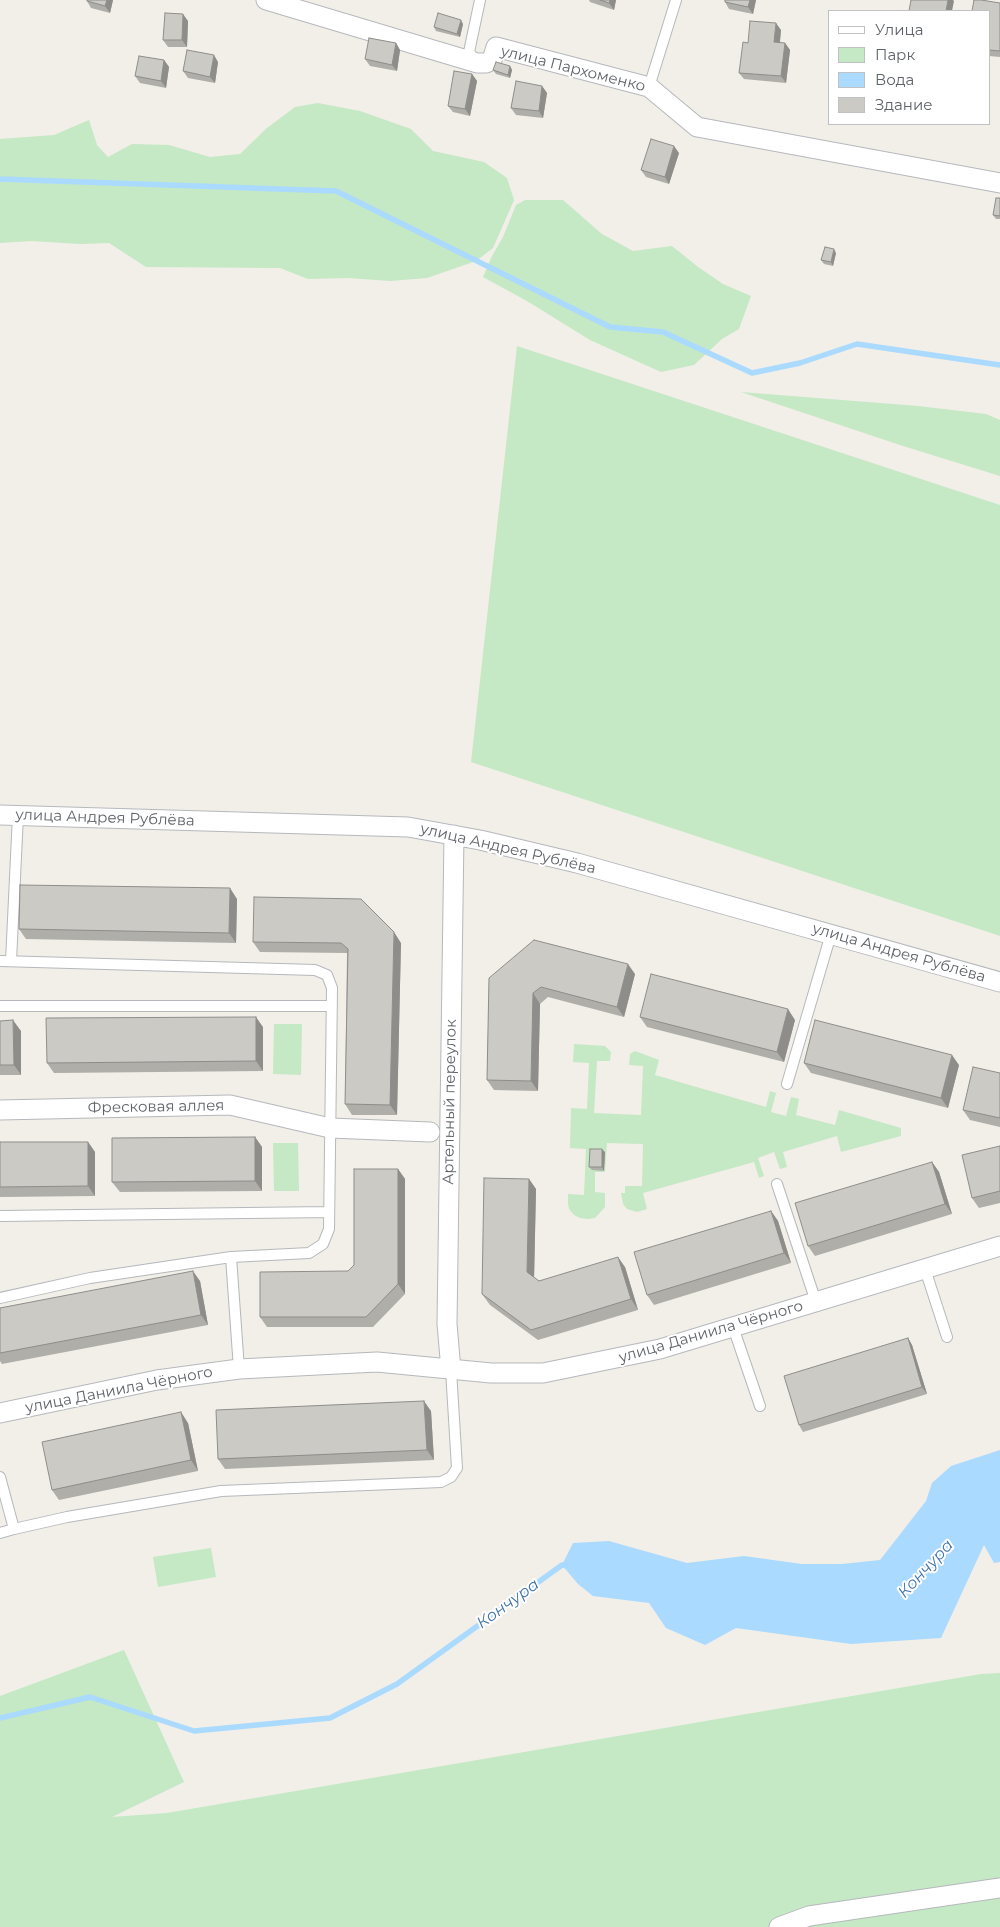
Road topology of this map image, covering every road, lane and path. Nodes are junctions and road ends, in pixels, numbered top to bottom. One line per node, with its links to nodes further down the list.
1 (266, 0): 4 (street, улица Пархоменко)
2 (480, 0): 4 (lane)
3 (676, 0): 5 (lane)
4 (478, 63): 5 (street, улица Пархоменко)
5 (649, 86): 6 (street, улица Пархоменко)
6 (1000, 183)
7 (9, 815): 8 (street, улица Андрея Рублёва); 11 (lane)
8 (454, 835): 9 (street, улица Андрея Рублёва); 30 (street, Артельный переулок)
9 (831, 934): 12 (street, улица Андрея Рублёва); 15 (lane)
10 (0, 961): 11 (lane)
11 (11, 961): 14 (lane)
12 (1000, 982)
13 (0, 1006): 14 (lane)
14 (332, 1006): 17 (lane)
15 (787, 1084)
16 (0, 1110): 17 (street, Фресковая аллея)
17 (330, 1128): 18 (street, Фресковая аллея); 20 (lane)
18 (430, 1132)
19 (777, 1184): 26 (lane)
20 (329, 1212): 21 (lane); 23 (lane)
21 (0, 1216)
22 (1000, 1246): 24 (street, улица Даниила Чёрного)
23 (231, 1257): 25 (lane); 29 (lane)
24 (924, 1269): 26 (street, улица Даниила Чёрного); 28 (lane)
25 (0, 1298)
26 (816, 1302): 27 (street, улица Даниила Чёрного)
27 (733, 1327): 30 (street, улица Даниила Чёрного); 31 (lane)
28 (947, 1337)
29 (239, 1369): 30 (street, улица Даниила Чёрного); 32 (street, улица Даниила Чёрного)
30 (451, 1370): 34 (lane)
31 (760, 1406)
32 (0, 1413)
33 (0, 1477): 34 (lane)
34 (14, 1529): 35 (lane)
35 (0, 1533)
36 (1000, 1888): 37 (street)
37 (779, 1927)

